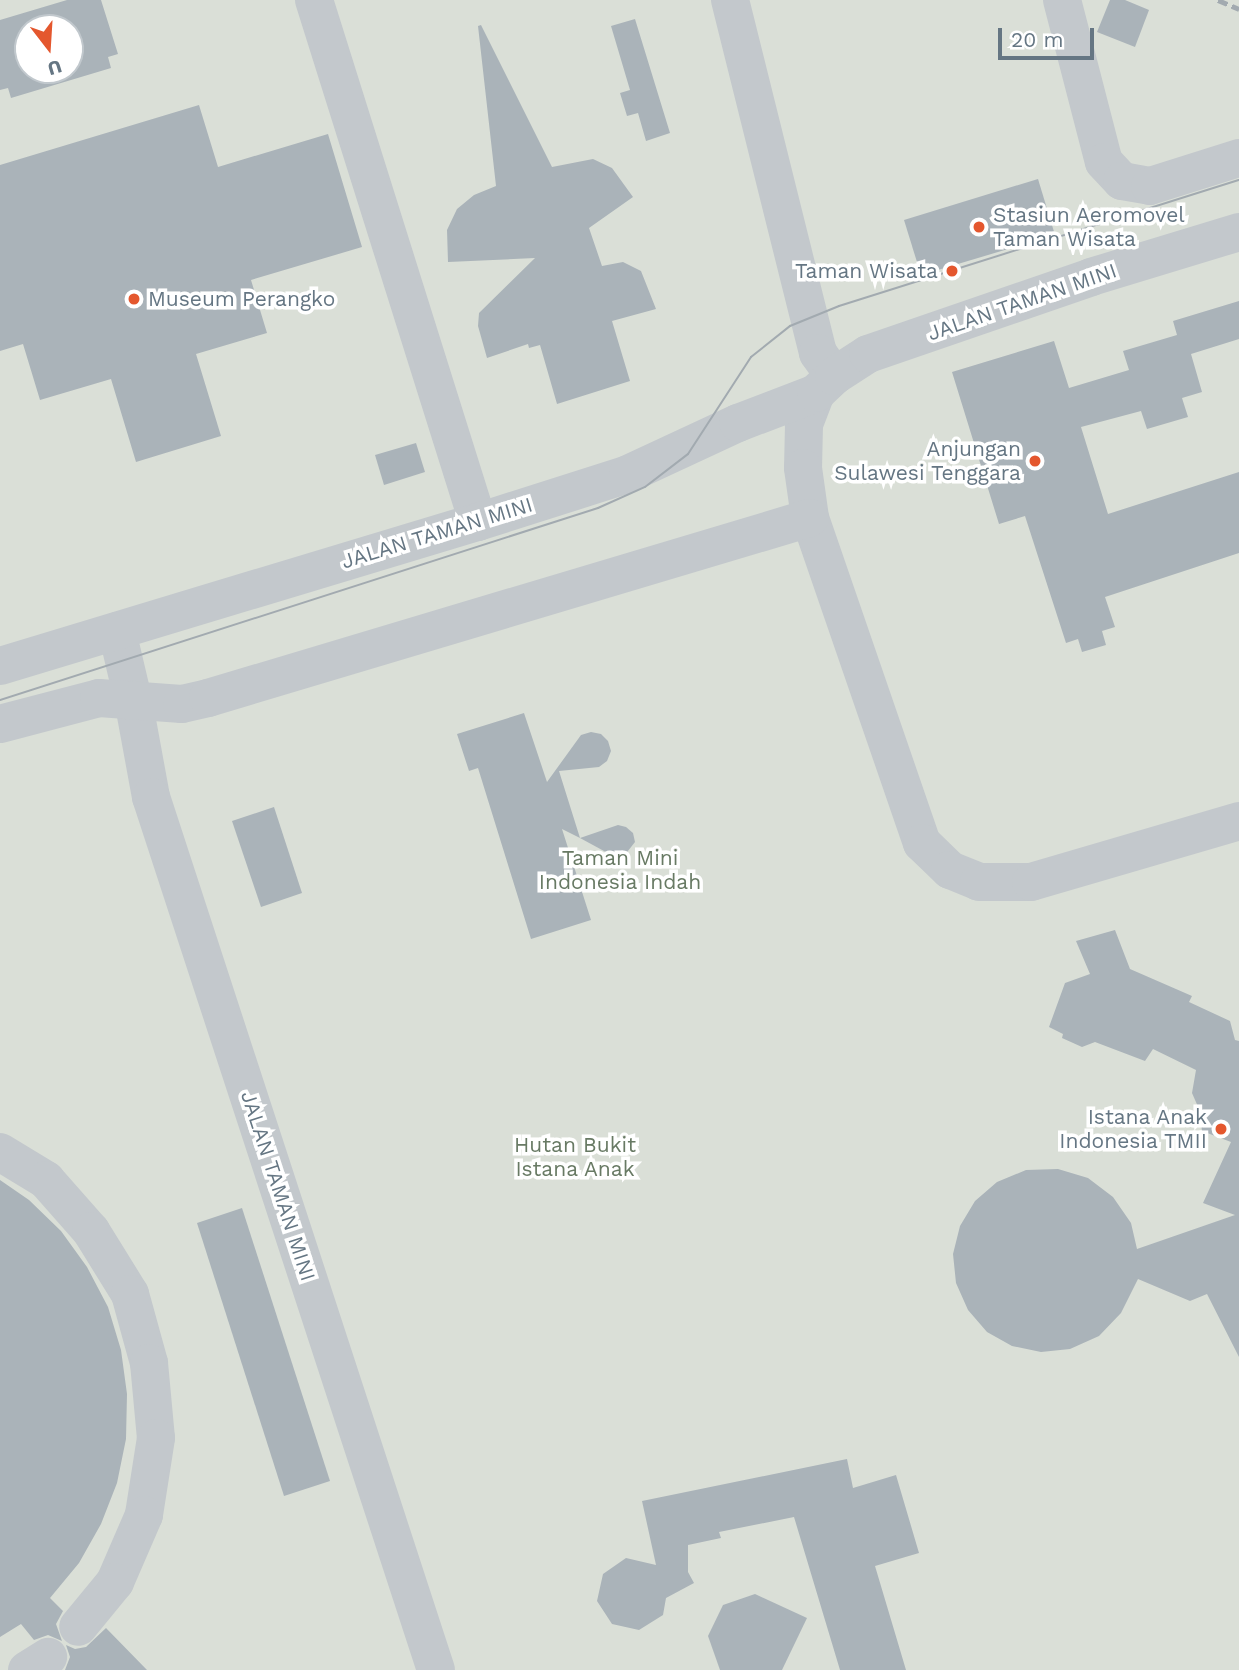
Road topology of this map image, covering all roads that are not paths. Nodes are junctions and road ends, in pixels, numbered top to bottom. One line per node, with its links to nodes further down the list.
1 (314, 0): 8 (lane)
2 (730, 0): 6 (lane)
3 (1062, 0): 4 (lane)
4 (1239, 159)
5 (1239, 232): 6 (lane, JALAN TAMAN MINI)
6 (825, 385): 7 (lane); 8 (lane, JALAN TAMAN MINI)
7 (810, 519): 11 (lane); 13 (lane)
8 (478, 522): 9 (lane, JALAN TAMAN MINI)
9 (117, 631): 10 (lane); 11 (lane, JALAN TAMAN MINI)
10 (0, 666)
11 (133, 699): 12 (lane); 16 (lane, JALAN TAMAN MINI)
12 (0, 724)
13 (1239, 821)
14 (0, 1152): 15 (lane)
15 (78, 1627)
16 (436, 1670)

